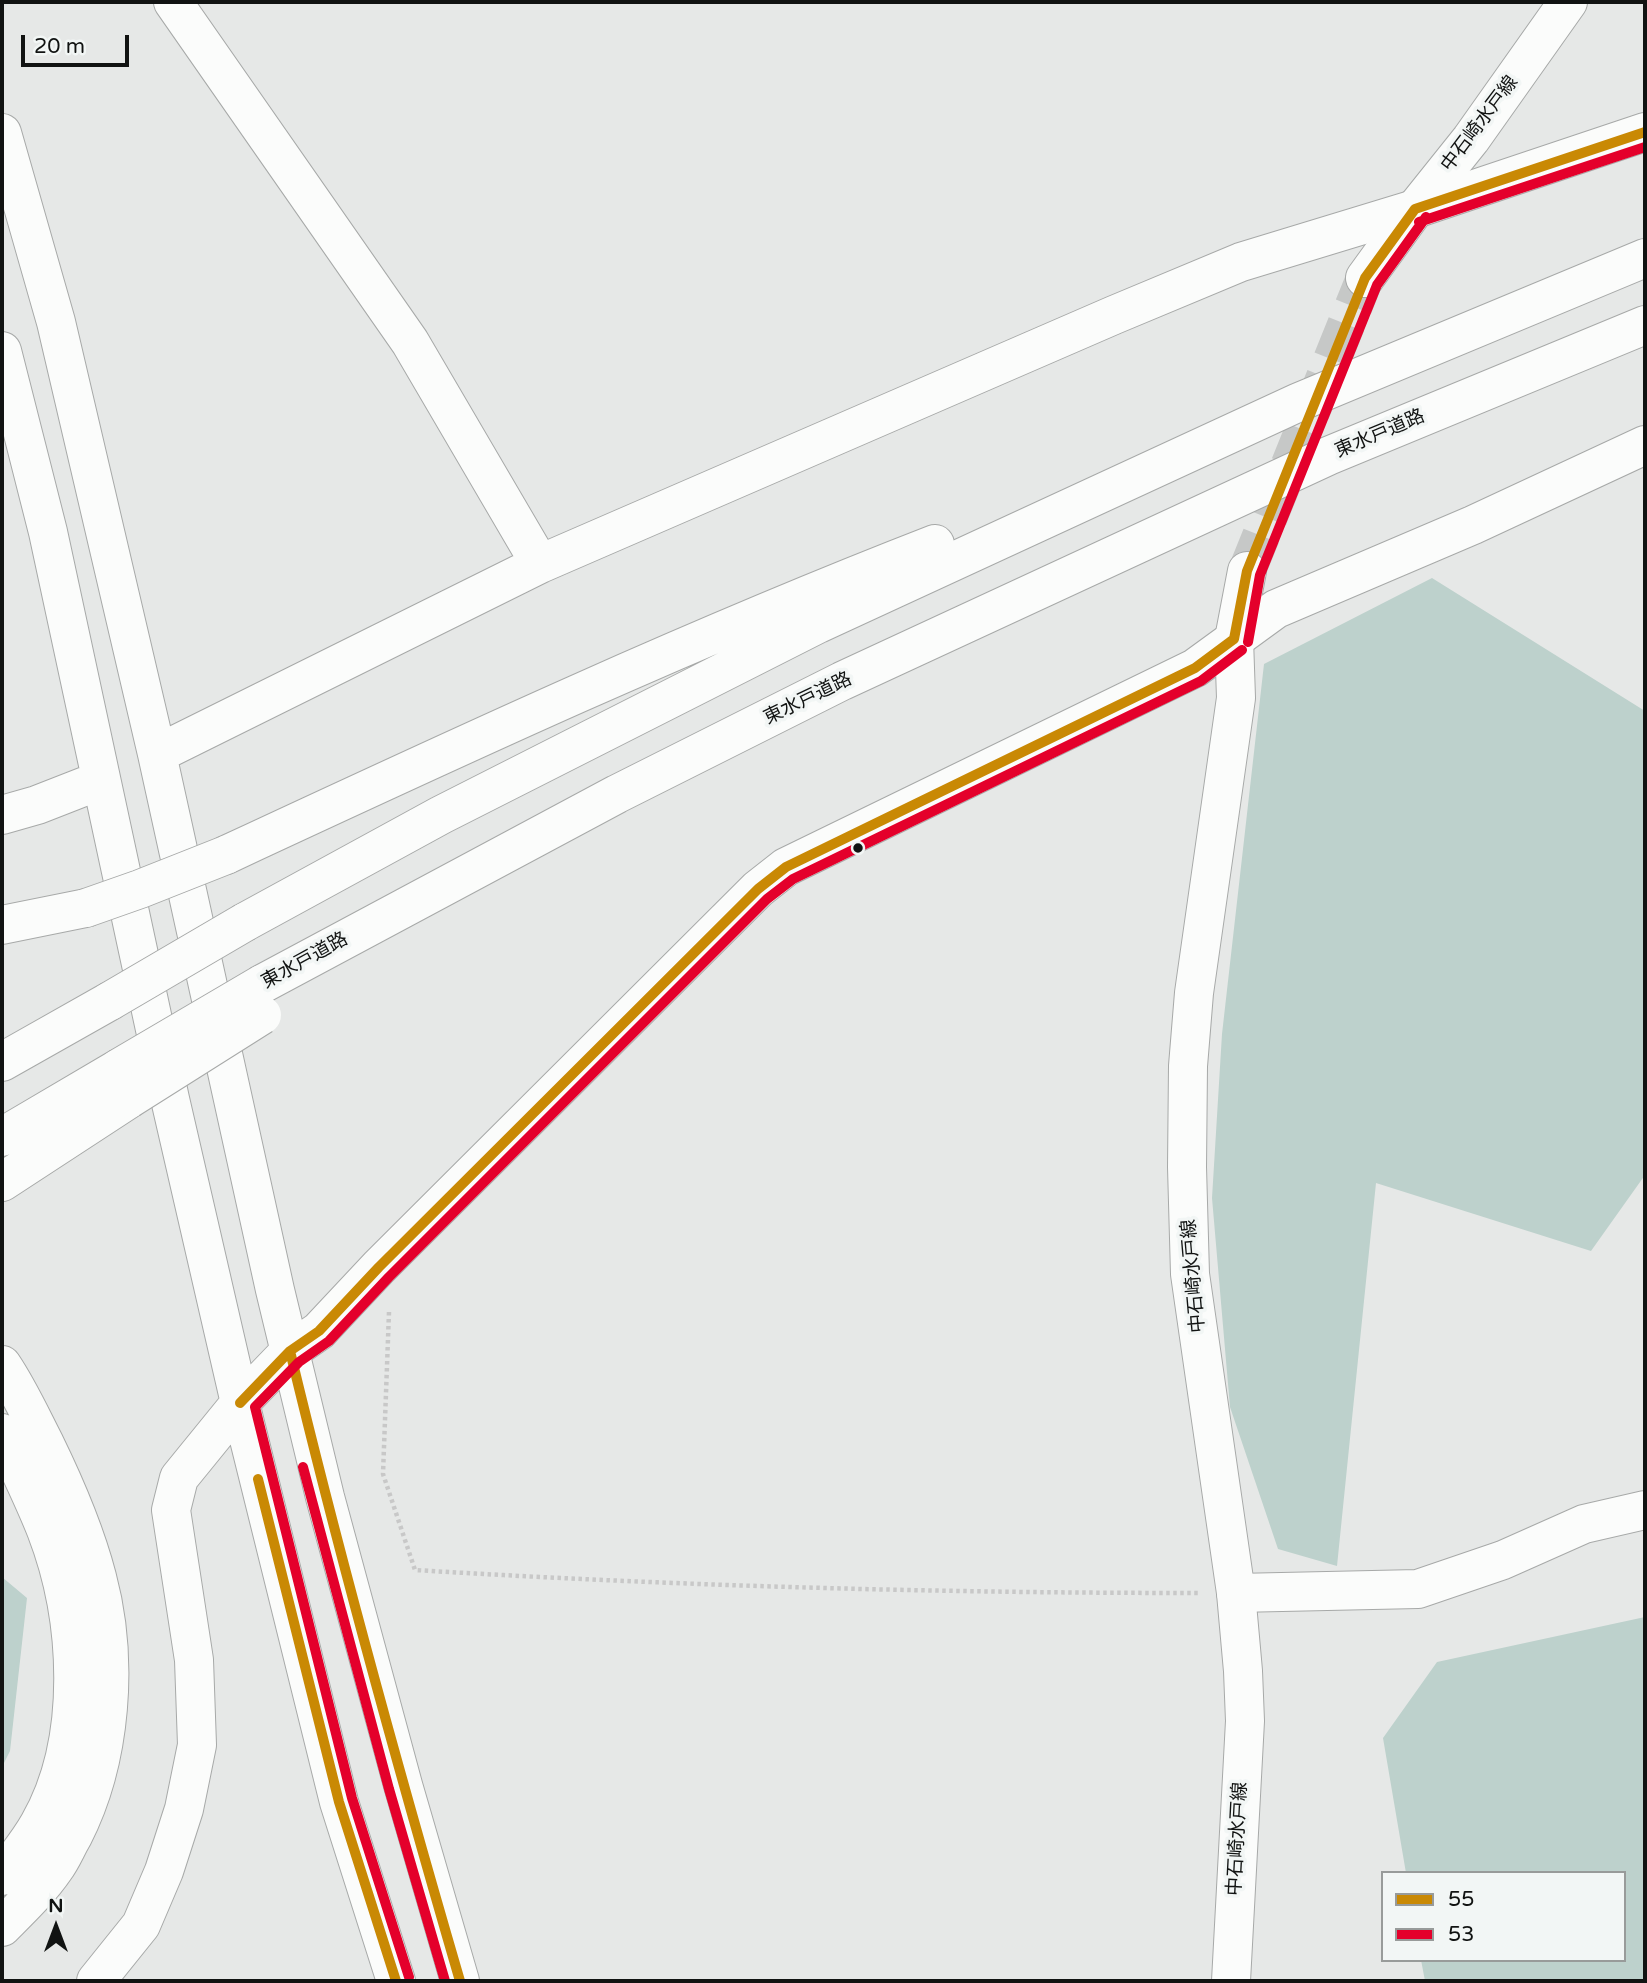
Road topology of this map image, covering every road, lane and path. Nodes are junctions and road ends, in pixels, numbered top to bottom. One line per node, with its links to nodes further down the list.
1 (173, 2): 12 (main road)
2 (1568, 2): 5 (main road, 中石崎水戸線)
3 (1645, 132): 5 (main road)
4 (2, 133): 15 (main road)
5 (1415, 209): 7 (main road, 中石崎水戸線); 12 (main road)
6 (1645, 258): 10 (main road)
7 (1365, 278)
8 (1645, 325): 20 (main road, 東水戸道路, bridge)
9 (2, 351): 16 (main road)
10 (1299, 402): 18 (main road, bridge); 19 (main road, bridge)
11 (1645, 445): 14 (main road)
12 (540, 564): 15 (main road)
13 (1247, 571): 14 (main road, 中石崎水戸線)
14 (1234, 639): 23 (main road); 29 (main road, 中石崎水戸線)
15 (157, 754): 24 (main road)
16 (101, 780): 17 (main road); 26 (main road)
17 (2, 815)
18 (2, 925)
19 (2, 1062)
20 (124, 1083): 21 (main road); 22 (main road)
21 (2, 1137)
22 (2, 1182)
23 (379, 1267): 24 (main road); 29 (path)
24 (290, 1351): 26 (main road); 34 (main road)
25 (2, 1365): 31 (main road)
26 (240, 1403): 32 (main road); 33 (main road)
27 (2, 1433): 30 (main road)
28 (1645, 1510): 29 (main road)
29 (1236, 1593): 35 (main road, 中石崎水戸線)
30 (2, 1876)
31 (2, 1927)
32 (96, 1981)
33 (396, 1981)
34 (460, 1981)
35 (1231, 1981)

